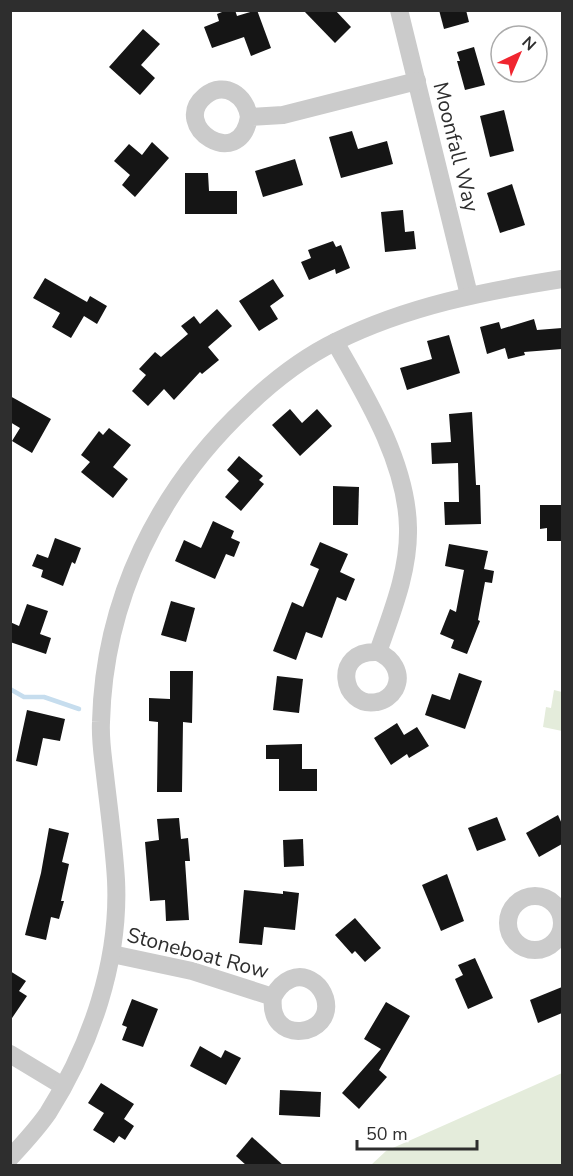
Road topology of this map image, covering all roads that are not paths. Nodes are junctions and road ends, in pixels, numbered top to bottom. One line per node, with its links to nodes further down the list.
1 (399, 10): 2 (street, Moonfall Way)
2 (417, 81): 3 (street); 5 (street, Moonfall Way)
3 (249, 117)
4 (562, 279): 5 (street)
5 (469, 295): 6 (street)
6 (335, 342): 7 (street); 8 (street)
7 (378, 652)
8 (112, 954): 9 (street, Stoneboat Row); 11 (street)
9 (273, 997)
10 (10, 1054): 11 (street)
11 (63, 1086): 12 (street)
12 (10, 1158)

